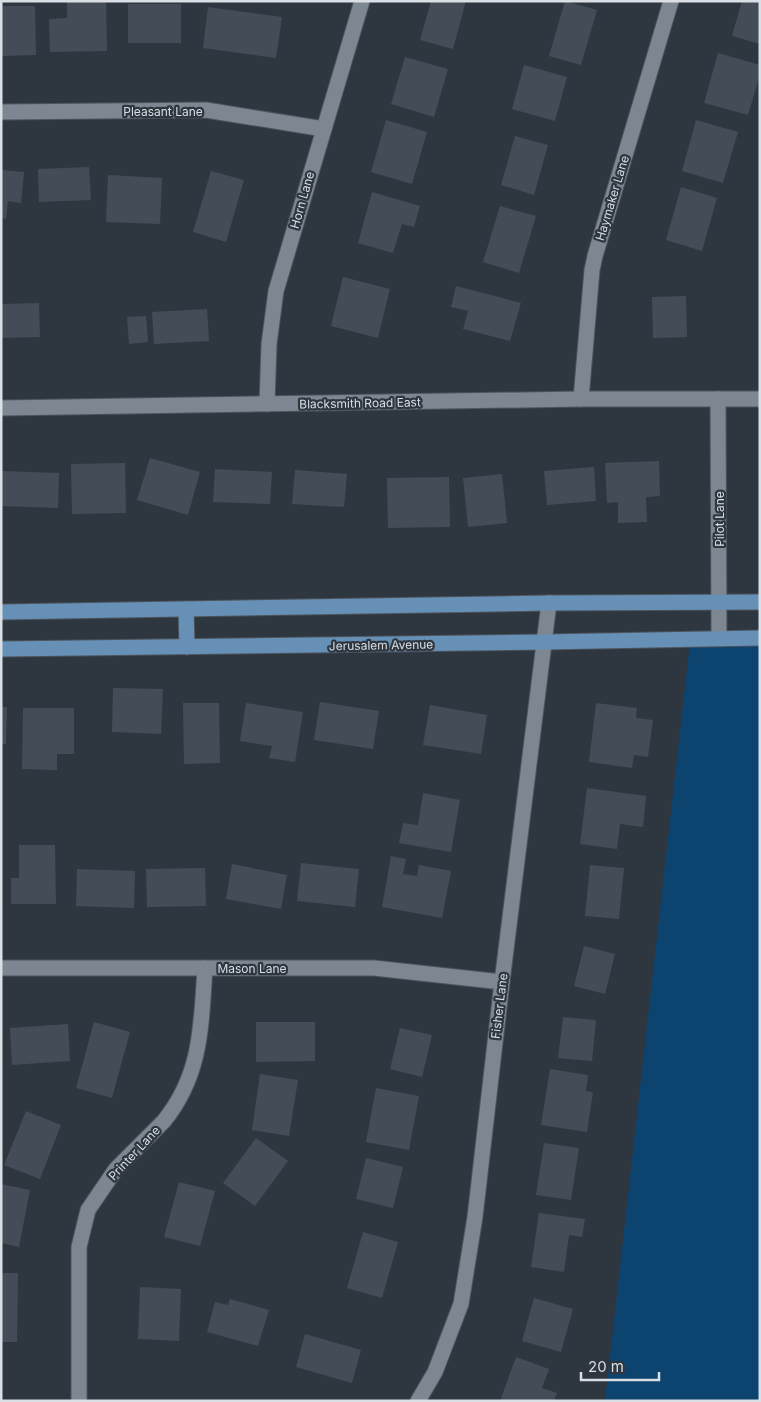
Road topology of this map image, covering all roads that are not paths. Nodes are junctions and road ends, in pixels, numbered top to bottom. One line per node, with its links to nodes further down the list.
1 (362, 1): 4 (street, Horn Lane)
2 (671, 1): 7 (street, Haymaker Lane)
3 (1, 112): 4 (street, Pleasant Lane)
4 (324, 129): 8 (street, Horn Lane)
5 (718, 399): 6 (street, Blacksmith Road East); 7 (street, Blacksmith Road East); 10 (street, Pilot Lane)
6 (760, 399)
7 (581, 400): 8 (street, Blacksmith Road East)
8 (267, 404): 9 (street, Blacksmith Road East)
9 (1, 408)
10 (719, 601): 11 (main road); 12 (main road); 15 (street, Pilot Lane)
11 (760, 602)
12 (549, 603): 13 (main road); 17 (street, Fisher Lane)
13 (186, 609): 14 (main road); 18 (main road)
14 (1, 612)
15 (719, 638): 16 (main road, Jerusalem Avenue); 17 (main road, Jerusalem Avenue)
16 (760, 638)
17 (544, 642): 18 (main road, Jerusalem Avenue); 22 (street, Fisher Lane)
18 (187, 647): 19 (main road, Jerusalem Avenue)
19 (1, 649)
20 (1, 968): 21 (street, Mason Lane)
21 (205, 968): 22 (street, Mason Lane); 23 (street, Printer Lane)
22 (502, 982): 24 (street, Fisher Lane)
23 (79, 1401)
24 (418, 1401)

